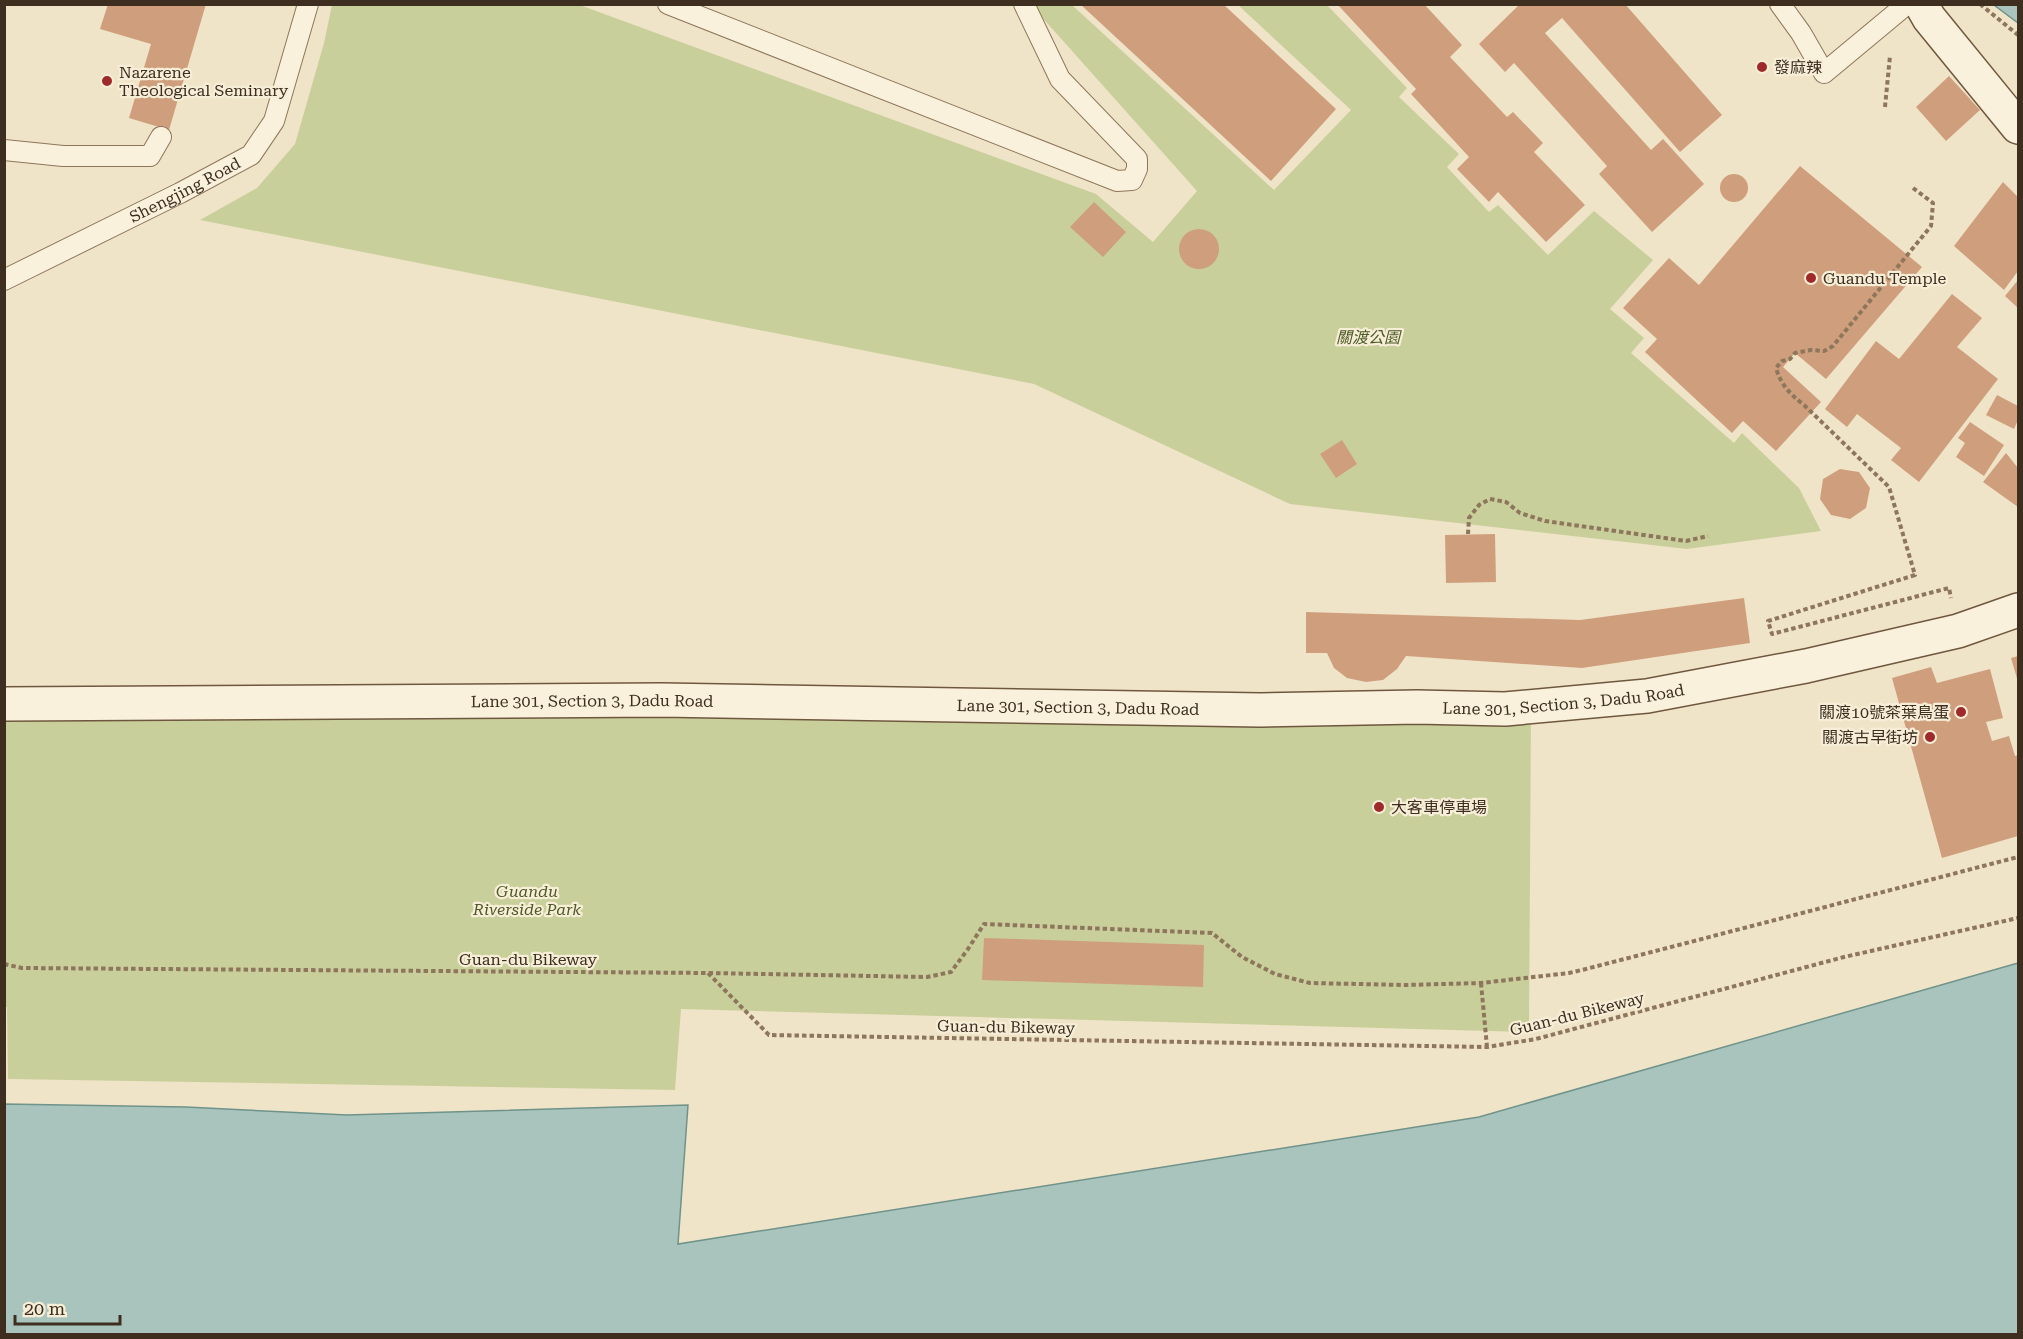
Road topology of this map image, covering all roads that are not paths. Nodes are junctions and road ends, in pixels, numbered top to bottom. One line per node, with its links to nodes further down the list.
1 (308, 4): 10 (lane, Shengjing Road)
2 (668, 4): 3 (lane)
3 (1024, 4)
4 (1780, 4): 5 (lane)
5 (1907, 4)
6 (1921, 4): 7 (street)
7 (2019, 127)
8 (161, 137): 9 (lane)
9 (4, 150)
10 (4, 280)
11 (2019, 610): 12 (street, Lane 301, Section 3, Dadu Road)
12 (4, 704)

